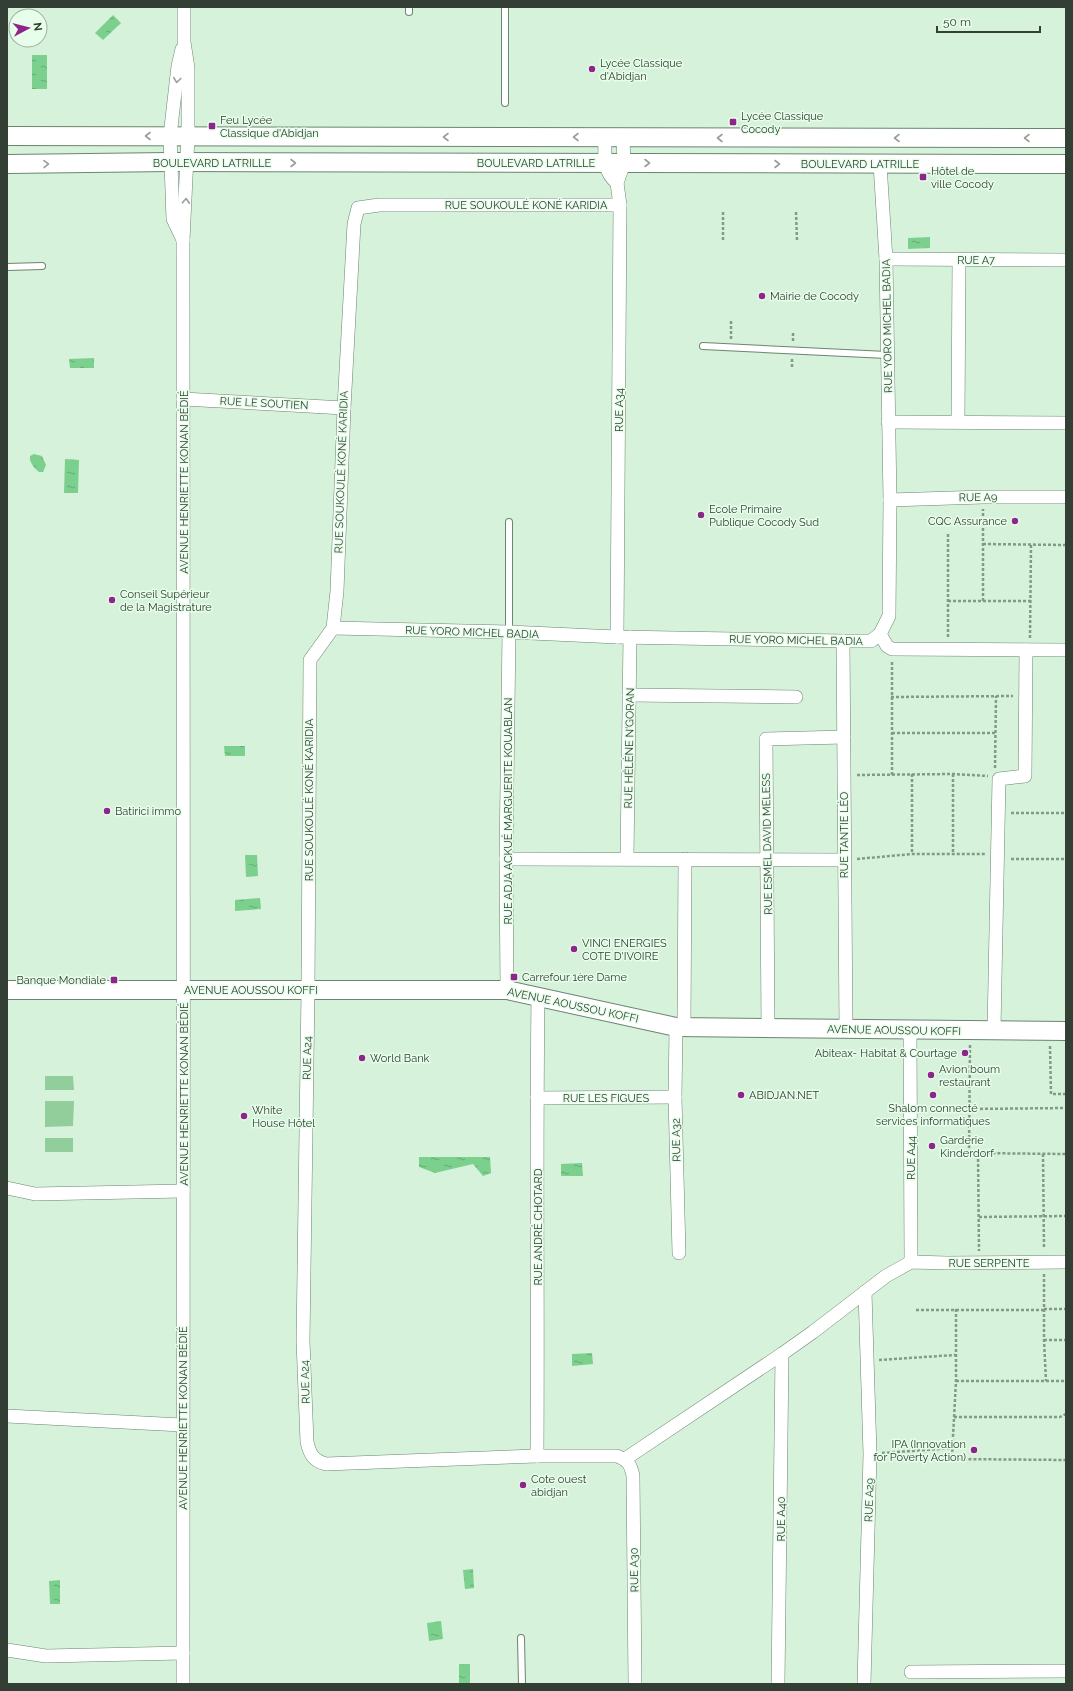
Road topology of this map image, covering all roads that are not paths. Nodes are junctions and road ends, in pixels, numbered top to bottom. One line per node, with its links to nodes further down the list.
1 (184, 7): 3 (street)
2 (505, 7): 4 (lane)
3 (184, 42): 6 (street, AVENUE HENRIETTE KONAN BÉDIÉ, one-way to 6); 7 (street, AVENUE HENRIETTE KONAN BÉDIÉ)
4 (505, 103)
5 (7, 136): 6 (street, one-way to 5)
6 (170, 136): 7 (street); 11 (street, AVENUE HENRIETTE KONAN BÉDIÉ)
7 (188, 136): 8 (street, one-way to 7); 12 (street, AVENUE HENRIETTE KONAN BÉDIÉ)
8 (605, 138): 9 (street); 13 (street)
9 (623, 138): 10 (street, one-way to 9); 14 (street)
10 (1066, 138)
11 (170, 162): 12 (street, BOULEVARD LATRILLE); 15 (street, BOULEVARD LATRILLE, one-way to 11); 20 (street, AVENUE HENRIETTE KONAN BÉDIÉ)
12 (188, 162): 13 (street, BOULEVARD LATRILLE, one-way to 13); 20 (street, AVENUE HENRIETTE KONAN BÉDIÉ, one-way to 12)
13 (605, 163): 14 (street, BOULEVARD LATRILLE); 18 (street, RUE A34)
14 (624, 163): 16 (street, BOULEVARD LATRILLE, one-way to 16); 18 (street, RUE A34)
15 (7, 164)
16 (880, 164): 17 (street, BOULEVARD LATRILLE); 21 (street, RUE YORO MICHEL BADIA)
17 (1066, 164)
18 (617, 183): 19 (street, RUE A34)
19 (620, 205): 29 (street, RUE SOUKOULÉ KONÉ KARIDIA); 39 (street, RUE A34)
20 (183, 240): 28 (street, AVENUE HENRIETTE KONAN BÉDIÉ)
21 (886, 259): 22 (street, RUE A7); 27 (street, RUE YORO MICHEL BADIA)
22 (959, 260): 23 (street, RUE A7); 31 (street)
23 (1066, 260)
24 (7, 266): 25 (lane)
25 (42, 266)
26 (703, 346): 27 (lane)
27 (887, 354): 30 (street, RUE YORO MICHEL BADIA)
28 (184, 399): 29 (street, RUE LE SOUTIEN); 52 (street, AVENUE HENRIETTE KONAN BÉDIÉ)
29 (344, 408): 36 (street, RUE SOUKOULÉ KONÉ KARIDIA)
30 (888, 422): 31 (street); 34 (street, RUE YORO MICHEL BADIA)
31 (958, 422): 32 (street)
32 (1066, 423)
33 (1066, 497): 34 (street, RUE A9)
34 (890, 500): 38 (street, RUE YORO MICHEL BADIA)
35 (509, 522): 37 (lane)
36 (334, 628): 37 (street, RUE YORO MICHEL BADIA); 53 (street, RUE SOUKOULÉ KONÉ KARIDIA)
37 (509, 632): 39 (street, RUE YORO MICHEL BADIA); 47 (street, RUE ADJA ACKUÉ MARGUERITE KOUABLAN)
38 (880, 634): 40 (street, RUE YORO MICHEL BADIA); 41 (street)
39 (623, 637): 40 (street, RUE YORO MICHEL BADIA); 43 (street, RUE HÉLÈNE N'GORAN)
40 (843, 641): 45 (street, RUE TANTIE LÉO)
41 (1028, 650): 42 (street); 60 (street)
42 (1066, 650)
43 (630, 695): 44 (street); 46 (street, RUE HÉLÈNE N'GORAN)
44 (796, 697)
45 (844, 737): 49 (street, RUE ESMEL DAVID MELESS); 50 (street, RUE TANTIE LÉO)
46 (627, 858): 47 (street); 48 (street)
47 (506, 859): 54 (street, RUE ADJA ACKUÉ MARGUERITE KOUABLAN)
48 (685, 859): 49 (street); 56 (street, RUE A32)
49 (767, 859): 50 (street); 57 (street, RUE ESMEL DAVID MELESS)
50 (844, 860): 58 (street, RUE TANTIE LÉO)
51 (7, 990): 52 (street, AVENUE AOUSSOU KOFFI)
52 (184, 990): 53 (street, AVENUE AOUSSOU KOFFI); 65 (street, AVENUE HENRIETTE KONAN BÉDIÉ)
53 (308, 990): 54 (street, AVENUE AOUSSOU KOFFI); 73 (street, RUE A24)
54 (507, 990): 55 (street, AVENUE AOUSSOU KOFFI)
55 (538, 997): 56 (street, AVENUE AOUSSOU KOFFI); 63 (street, RUE ANDRÉ CHOTARD)
56 (680, 1026): 57 (street, AVENUE AOUSSOU KOFFI); 62 (street, RUE A32)
57 (768, 1028): 58 (street, AVENUE AOUSSOU KOFFI)
58 (846, 1030): 59 (street, AVENUE AOUSSOU KOFFI)
59 (910, 1030): 60 (street, AVENUE AOUSSOU KOFFI); 67 (street, RUE A44)
60 (994, 1030): 61 (street, AVENUE AOUSSOU KOFFI)
61 (1058, 1031)
62 (675, 1097): 63 (street, RUE LES FIGUES); 66 (street, RUE A32)
63 (537, 1098): 73 (street, RUE ANDRÉ CHOTARD)
64 (7, 1188): 65 (street)
65 (183, 1191): 72 (street, AVENUE HENRIETTE KONAN BÉDIÉ)
66 (679, 1253)
67 (911, 1262): 68 (street, RUE SERPENTE); 69 (street)
68 (1066, 1262)
69 (865, 1292): 70 (street); 84 (street, RUE A29)
70 (782, 1354): 74 (street); 83 (street, RUE A40)
71 (7, 1416): 72 (street)
72 (182, 1425): 77 (street, AVENUE HENRIETTE KONAN BÉDIÉ)
73 (537, 1456): 74 (street, RUE A24)
74 (625, 1459): 82 (street, RUE A30)
75 (521, 1638): 81 (lane)
76 (7, 1650): 77 (street)
77 (183, 1652): 80 (street, AVENUE HENRIETTE KONAN BÉDIÉ)
78 (1066, 1671): 79 (street)
79 (911, 1672)
80 (183, 1684)
81 (522, 1684)
82 (635, 1684)
83 (778, 1684)
84 (864, 1684)

